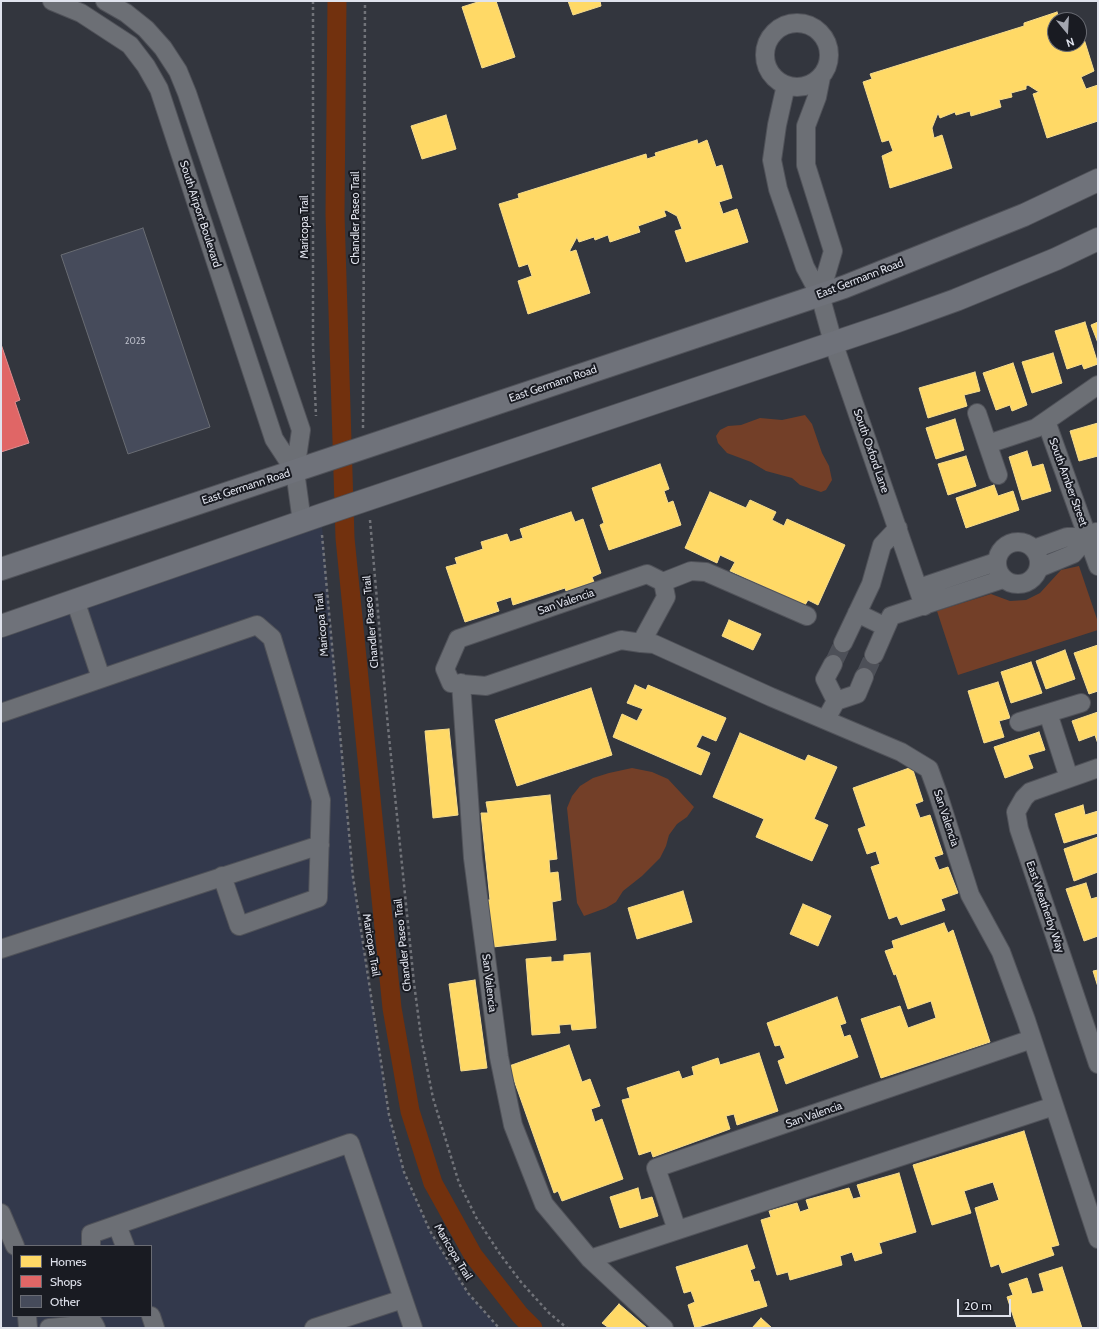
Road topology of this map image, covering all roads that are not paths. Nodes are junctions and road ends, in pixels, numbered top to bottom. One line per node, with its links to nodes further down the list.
1 (52, 1): 6 (street, South Airport Boulevard)
2 (105, 1): 5 (street, South Airport Boulevard)
3 (821, 77): 4 (street); 4 (street); 9 (street)
4 (786, 85): 9 (street, South Oxford Lane)
5 (205, 146): 6 (street); 15 (street, South Airport Boulevard)
6 (180, 154): 15 (street, South Airport Boulevard)
7 (1098, 180): 9 (main road, East Germann Road)
8 (1098, 239): 10 (main road)
9 (820, 295): 10 (street, South Oxford Lane); 15 (main road, East Germann Road)
10 (833, 342): 17 (main road); 18 (street, South Oxford Lane)
11 (1098, 385): 13 (street, South Amber Street)
12 (977, 413): 14 (street)
13 (1046, 421): 14 (street, South Amber Street); 19 (street, South Amber Street)
14 (988, 444): 16 (street)
15 (295, 471): 17 (street, South Airport Boulevard); 24 (main road, East Germann Road)
16 (998, 475)
17 (315, 524): 28 (main road)
18 (898, 528): 27 (street, South Oxford Lane); 30 (street)
19 (1093, 534): 20 (street); 22 (street, South Amber Street); 23 (street)
20 (1034, 549): 21 (street); 23 (street)
21 (996, 562): 25 (street); 27 (street)
22 (1098, 566)
23 (1039, 568): 25 (street)
24 (1, 569)
25 (1003, 579): 29 (street)
26 (663, 582): 31 (street); 34 (street); 40 (street, San Valencia)
27 (919, 588): 29 (street, South Oxford Lane)
28 (75, 600): 32 (main road); 39 (street)
29 (924, 606): 33 (street)
30 (857, 613): 33 (street); 35 (street)
31 (807, 616)
32 (1, 626)
33 (886, 627): 36 (street)
34 (641, 643): 40 (street, San Valencia); 45 (street, San Valencia)
35 (843, 643)
36 (874, 655)
37 (833, 664): 41 (street)
38 (864, 677): 41 (street)
39 (101, 678): 43 (street); 49 (street)
40 (460, 683): 62 (street, San Valencia)
41 (836, 701): 45 (street)
42 (1081, 703): 44 (street)
43 (1, 713)
44 (1048, 714): 46 (street); 48 (street)
45 (826, 719): 52 (street, San Valencia)
46 (1019, 722)
47 (1098, 768): 48 (street, East Weatherby Way)
48 (1069, 778): 53 (street, East Weatherby Way)
49 (320, 845): 50 (street); 50 (street)
50 (222, 876): 51 (street)
51 (1, 949)
52 (1032, 1039): 54 (street, San Valencia); 57 (street, San Valencia)
53 (1098, 1064)
54 (1054, 1106): 57 (street); 58 (street, San Valencia)
55 (1, 1213): 59 (street)
56 (117, 1225): 60 (street); 61 (street); 63 (street)
57 (677, 1230): 62 (street)
58 (1098, 1239)
59 (15, 1245)
60 (91, 1245)
61 (125, 1245)
62 (590, 1259): 72 (street, San Valencia)
63 (403, 1299): 70 (street); 71 (street)
64 (27, 1317): 67 (street)
65 (151, 1317): 69 (street)
66 (95, 1323): 68 (street)
67 (28, 1328)
68 (49, 1328)
69 (155, 1328)
70 (314, 1328)
71 (413, 1328)
72 (664, 1328)

